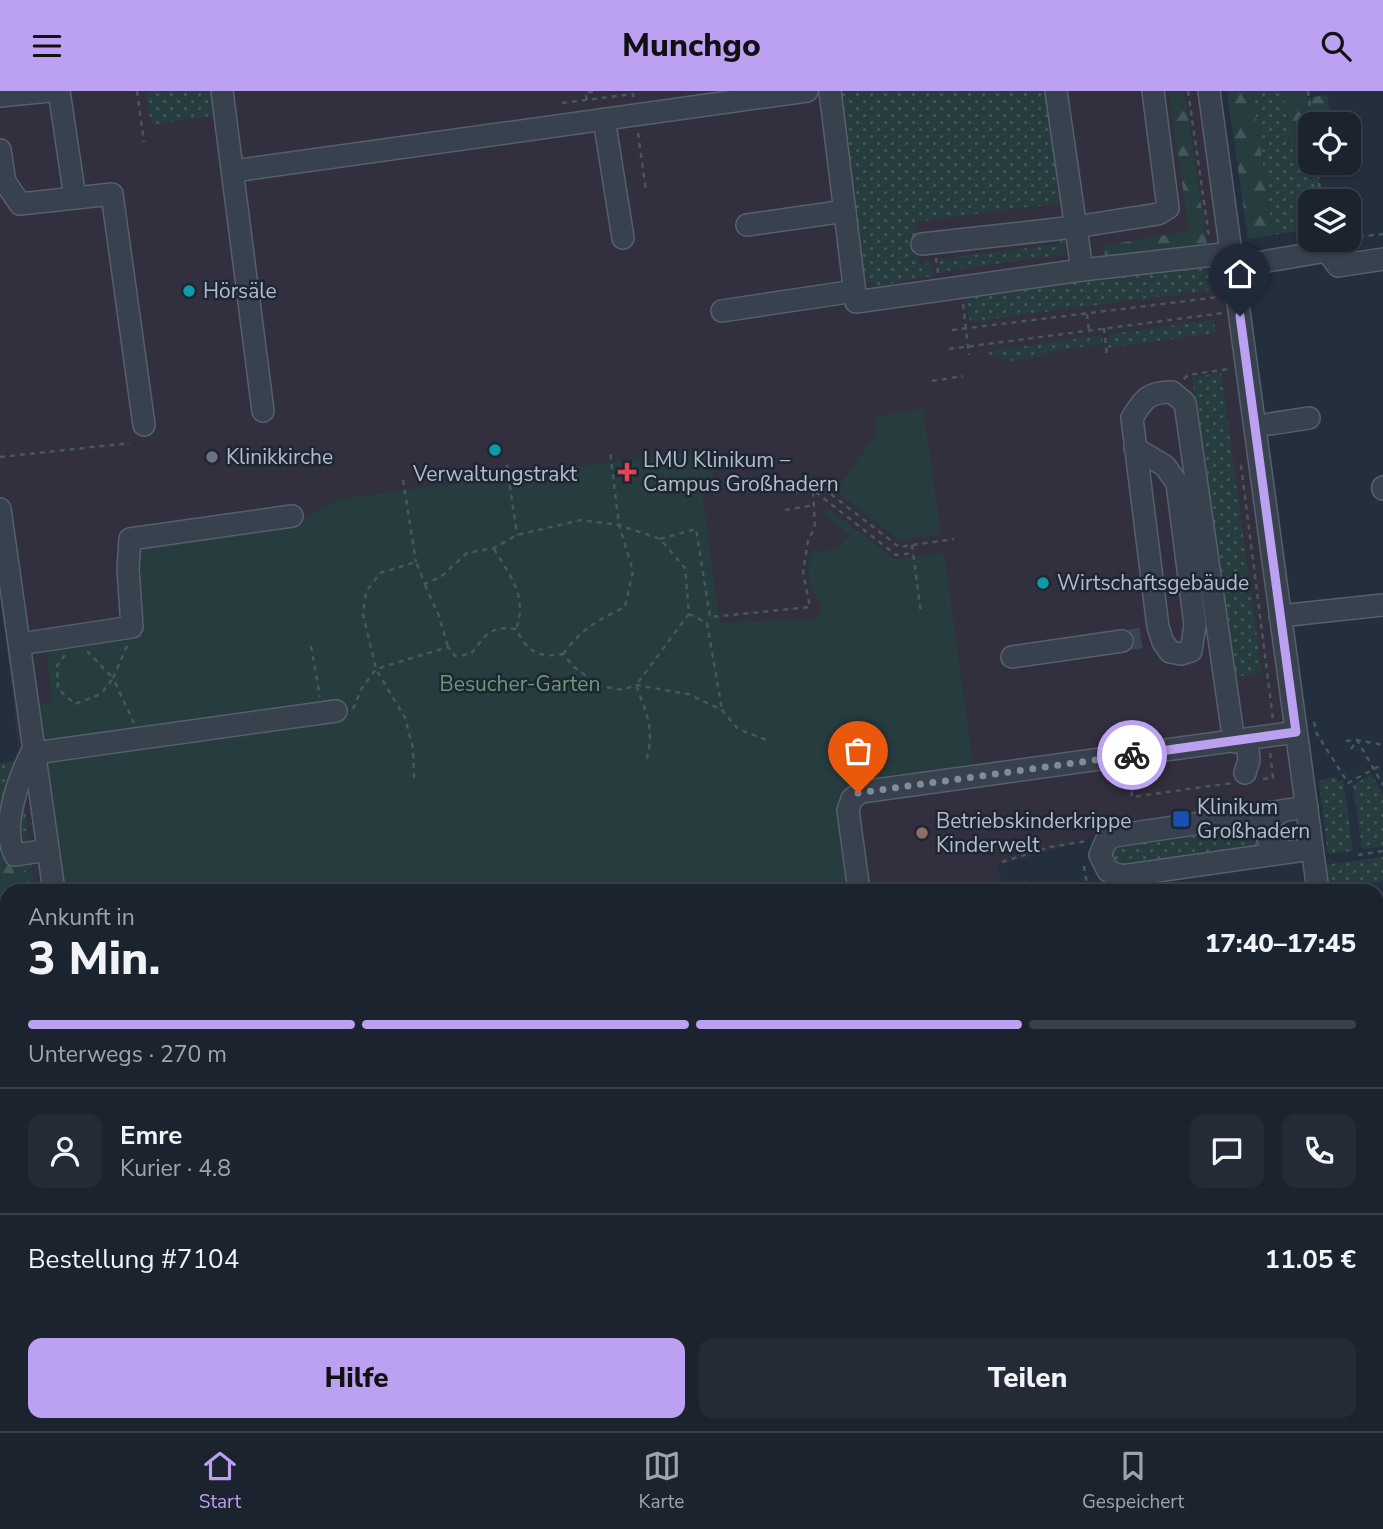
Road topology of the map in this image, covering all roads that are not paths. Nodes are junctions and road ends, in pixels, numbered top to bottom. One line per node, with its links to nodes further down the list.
1 (50, 91): 9 (street)
2 (59, 91): 13 (street)
3 (222, 91): 12 (street)
4 (807, 91): 10 (street)
5 (830, 91): 14 (street)
6 (1056, 91): 16 (street)
7 (1153, 91): 16 (street)
8 (1209, 91): 19 (street)
9 (0, 96)
10 (604, 119): 12 (street); 17 (street)
11 (0, 150): 13 (street)
12 (234, 171): 24 (street)
13 (75, 198): 27 (street)
14 (845, 211): 15 (street); 22 (street)
15 (747, 225)
16 (1075, 227): 18 (street); 21 (street)
17 (623, 238)
18 (928, 243)
19 (1225, 258): 20 (street); 21 (street); 33 (street)
20 (1383, 259)
21 (1082, 270): 22 (street)
22 (855, 291): 23 (street)
23 (722, 311)
24 (263, 411)
25 (1309, 418): 26 (street)
26 (1270, 423)
27 (144, 425)
28 (1135, 448): 34 (street); 34 (street); 39 (street)
29 (0, 509): 32 (street)
30 (292, 516): 35 (street)
31 (1383, 605): 33 (street)
32 (7, 611): 35 (street)
33 (1280, 616): 38 (street)
34 (1141, 638): 36 (street)
35 (20, 644): 40 (street)
36 (1012, 657)
37 (337, 711): 40 (street)
38 (1296, 732): 39 (street); 42 (street)
39 (1250, 739): 41 (street); 48 (street)
40 (35, 750): 45 (street); 45 (street)
41 (1246, 779)
42 (1307, 807): 43 (street); 44 (street)
43 (1283, 811): 46 (street); 46 (street)
44 (1312, 849): 46 (street); 49 (street)
45 (48, 850): 47 (street)
46 (1289, 852)
47 (53, 884)
48 (858, 884)
49 (1317, 884)

